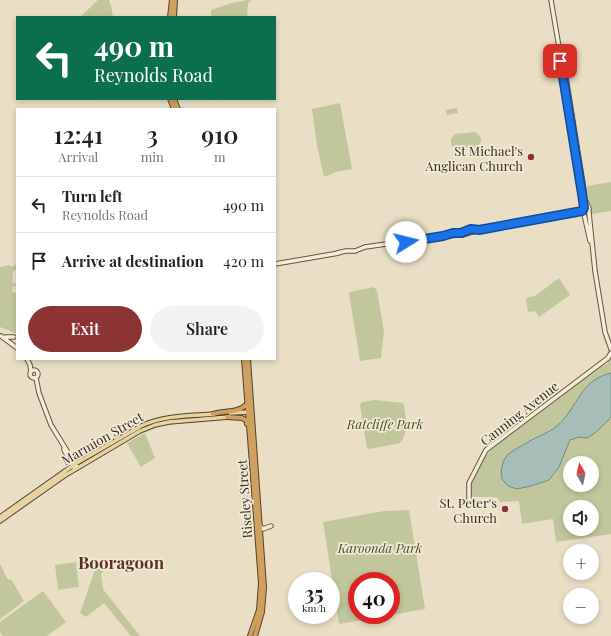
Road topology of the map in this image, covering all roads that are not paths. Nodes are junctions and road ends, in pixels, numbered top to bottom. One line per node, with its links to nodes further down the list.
1 (172, 0): 3 (highway)
2 (552, 0): 6 (street)
3 (174, 3): 4 (highway); 5 (highway)
4 (170, 16)
5 (174, 16)
6 (563, 65): 7 (street); 7 (street)
7 (563, 72): 8 (street)
8 (585, 212): 9 (street); 12 (street)
9 (276, 264)
10 (2, 336): 11 (street); 13 (street)
11 (14, 337)
12 (610, 345): 14 (street)
13 (16, 346)
14 (611, 349)
15 (611, 353): 16 (street, Canning Avenue)
16 (609, 357): 30 (street, Canning Avenue)
17 (28, 360): 22 (street)
18 (29, 360): 21 (street)
19 (244, 360): 24 (highway, Riseley Street)
20 (248, 360): 26 (highway, Riseley Street)
21 (36, 371): 22 (street); 23 (street)
22 (31, 372): 23 (street)
23 (35, 378): 29 (street)
24 (247, 404): 25 (highway); 26 (highway, Riseley Street)
25 (213, 414): 26 (main road, Marmion Street); 29 (main road, Marmion Street)
26 (250, 414): 27 (main road, Marmion Street); 28 (highway, Riseley Street); 34 (highway, Riseley Street)
27 (228, 417): 28 (highway); 29 (main road, Marmion Street)
28 (250, 441): 33 (highway, Riseley Street)
29 (75, 466): 31 (main road, Marmion Street); 32 (main road, Marmion Street)
30 (469, 502)
31 (0, 517)
32 (0, 521)
33 (256, 522): 34 (street); 35 (highway, Riseley Street)
34 (261, 528): 35 (street); 37 (highway, Riseley Street)
35 (257, 542): 36 (highway, Riseley Street)
36 (250, 636)
37 (255, 636)

